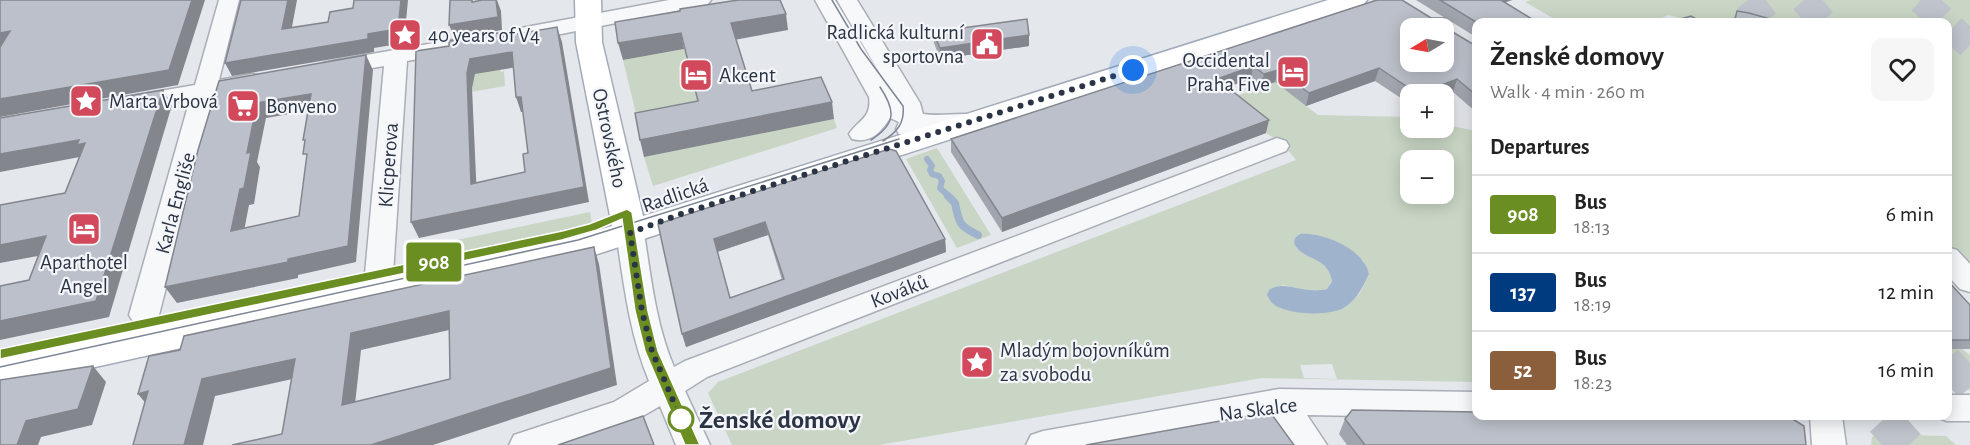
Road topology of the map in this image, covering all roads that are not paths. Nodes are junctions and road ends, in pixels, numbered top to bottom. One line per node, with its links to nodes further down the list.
1 (229, 0): 13 (street, Karla Engliše)
2 (701, 0): 7 (street)
3 (825, 0): 14 (street)
4 (847, 0): 14 (street)
5 (1305, 0): 16 (main road, Radlická)
6 (1354, 0): 16 (main road, Radlická)
7 (587, 11): 8 (street); 20 (main road, Ostrovského)
8 (501, 39)
9 (466, 45): 10 (street)
10 (396, 56): 11 (street); 22 (street, Klicperova)
11 (306, 72)
12 (273, 78): 13 (street)
13 (205, 90): 15 (street); 24 (street, Karla Engliše)
14 (892, 95): 16 (street); 17 (street); 18 (street)
15 (105, 107)
16 (972, 114): 17 (main road, Radlická); 18 (main road, Radlická)
17 (913, 120): 18 (main road, Radlická)
18 (873, 142): 20 (main road, Radlická)
19 (1277, 146): 27 (street, Kováků)
20 (628, 223): 22 (main road, Radlická); 26 (main road, Radlická); 27 (street, Ostrovského)
21 (1952, 262): 23 (street)
22 (379, 273): 25 (main road, Radlická)
23 (1970, 282)
24 (144, 315)
25 (0, 354)
26 (0, 373)
27 (666, 386): 33 (street, Kováků); 34 (street, Ostrovského)
28 (1279, 402): 29 (street, Na Skalce); 35 (street, Na Skalce); 36 (street)
29 (1472, 405)
30 (1952, 408): 31 (street)
31 (1970, 408)
32 (1826, 420): 37 (street)
33 (526, 445)
34 (693, 445)
35 (1043, 445)
36 (1310, 445)
37 (1829, 445)

